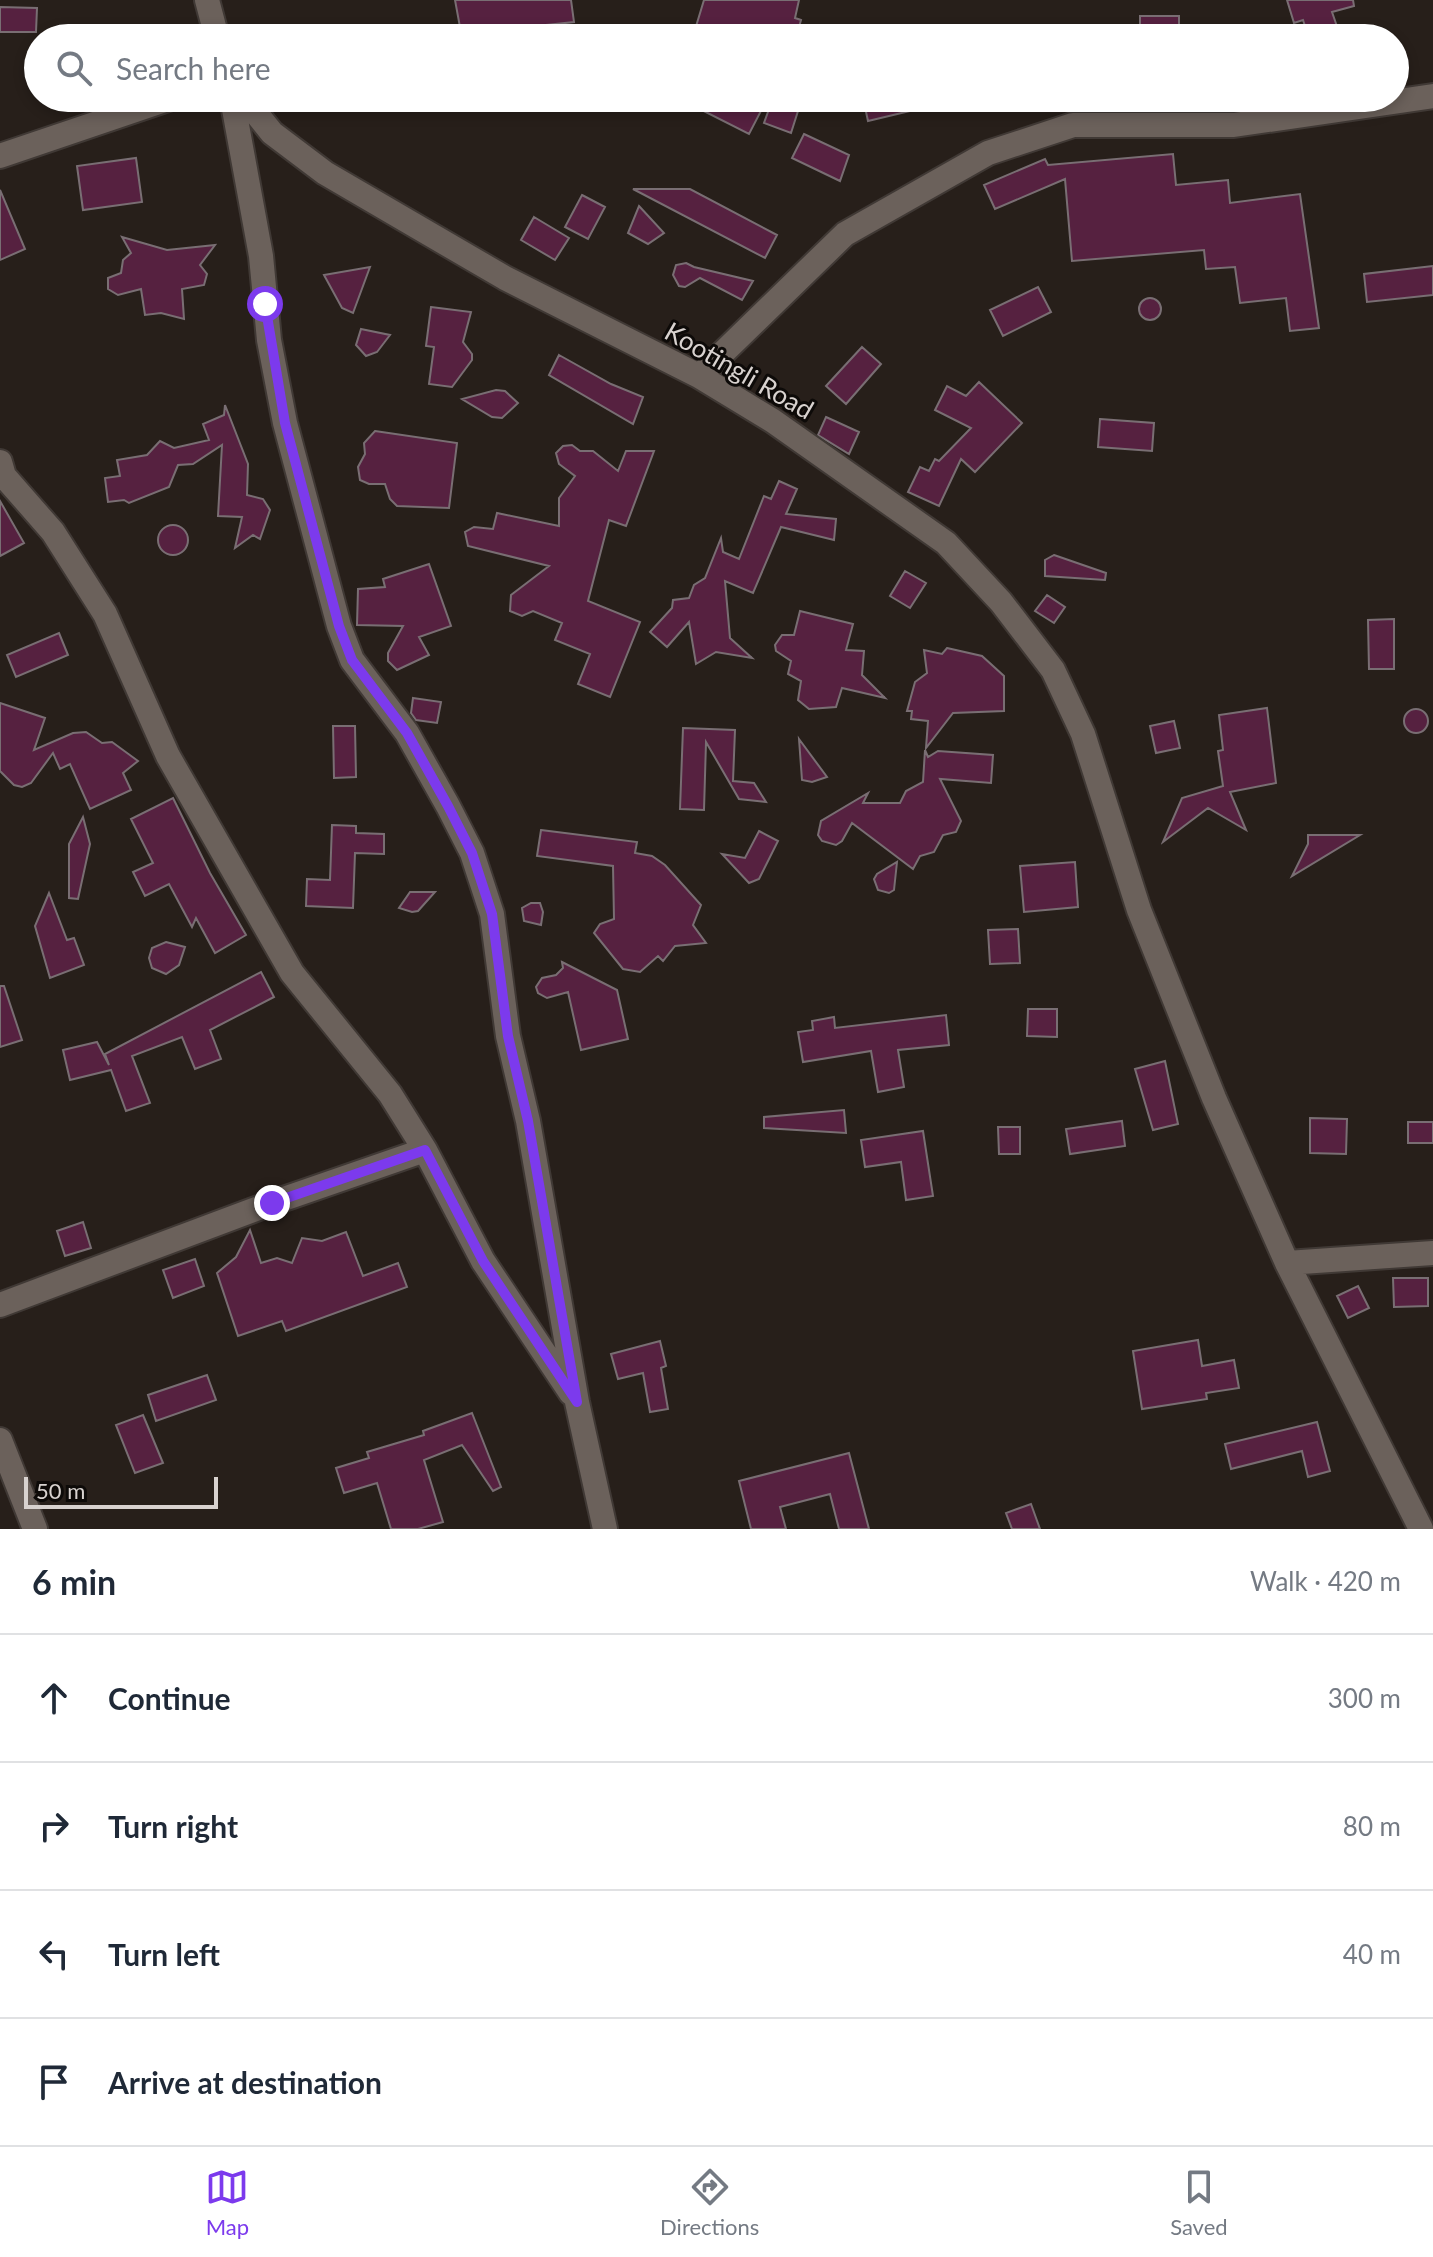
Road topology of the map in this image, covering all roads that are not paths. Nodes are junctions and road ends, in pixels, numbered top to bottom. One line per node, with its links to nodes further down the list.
1 (207, 0): 2 (street)
2 (213, 24)
3 (1433, 96): 4 (street)
4 (1409, 99)
5 (130, 112): 9 (street)
6 (235, 112): 16 (street)
7 (255, 112): 10 (street, Kootingli Road)
8 (1323, 112): 10 (street)
9 (0, 156)
10 (699, 376): 14 (street, Kootingli Road)
11 (0, 462): 12 (street)
12 (425, 1150): 15 (street); 16 (street)
13 (1433, 1253): 14 (street)
14 (1287, 1263): 20 (street, Kootingli Road)
15 (0, 1305)
16 (577, 1402): 19 (street)
17 (0, 1440): 18 (street)
18 (35, 1529)
19 (605, 1529)
20 (1421, 1529)

